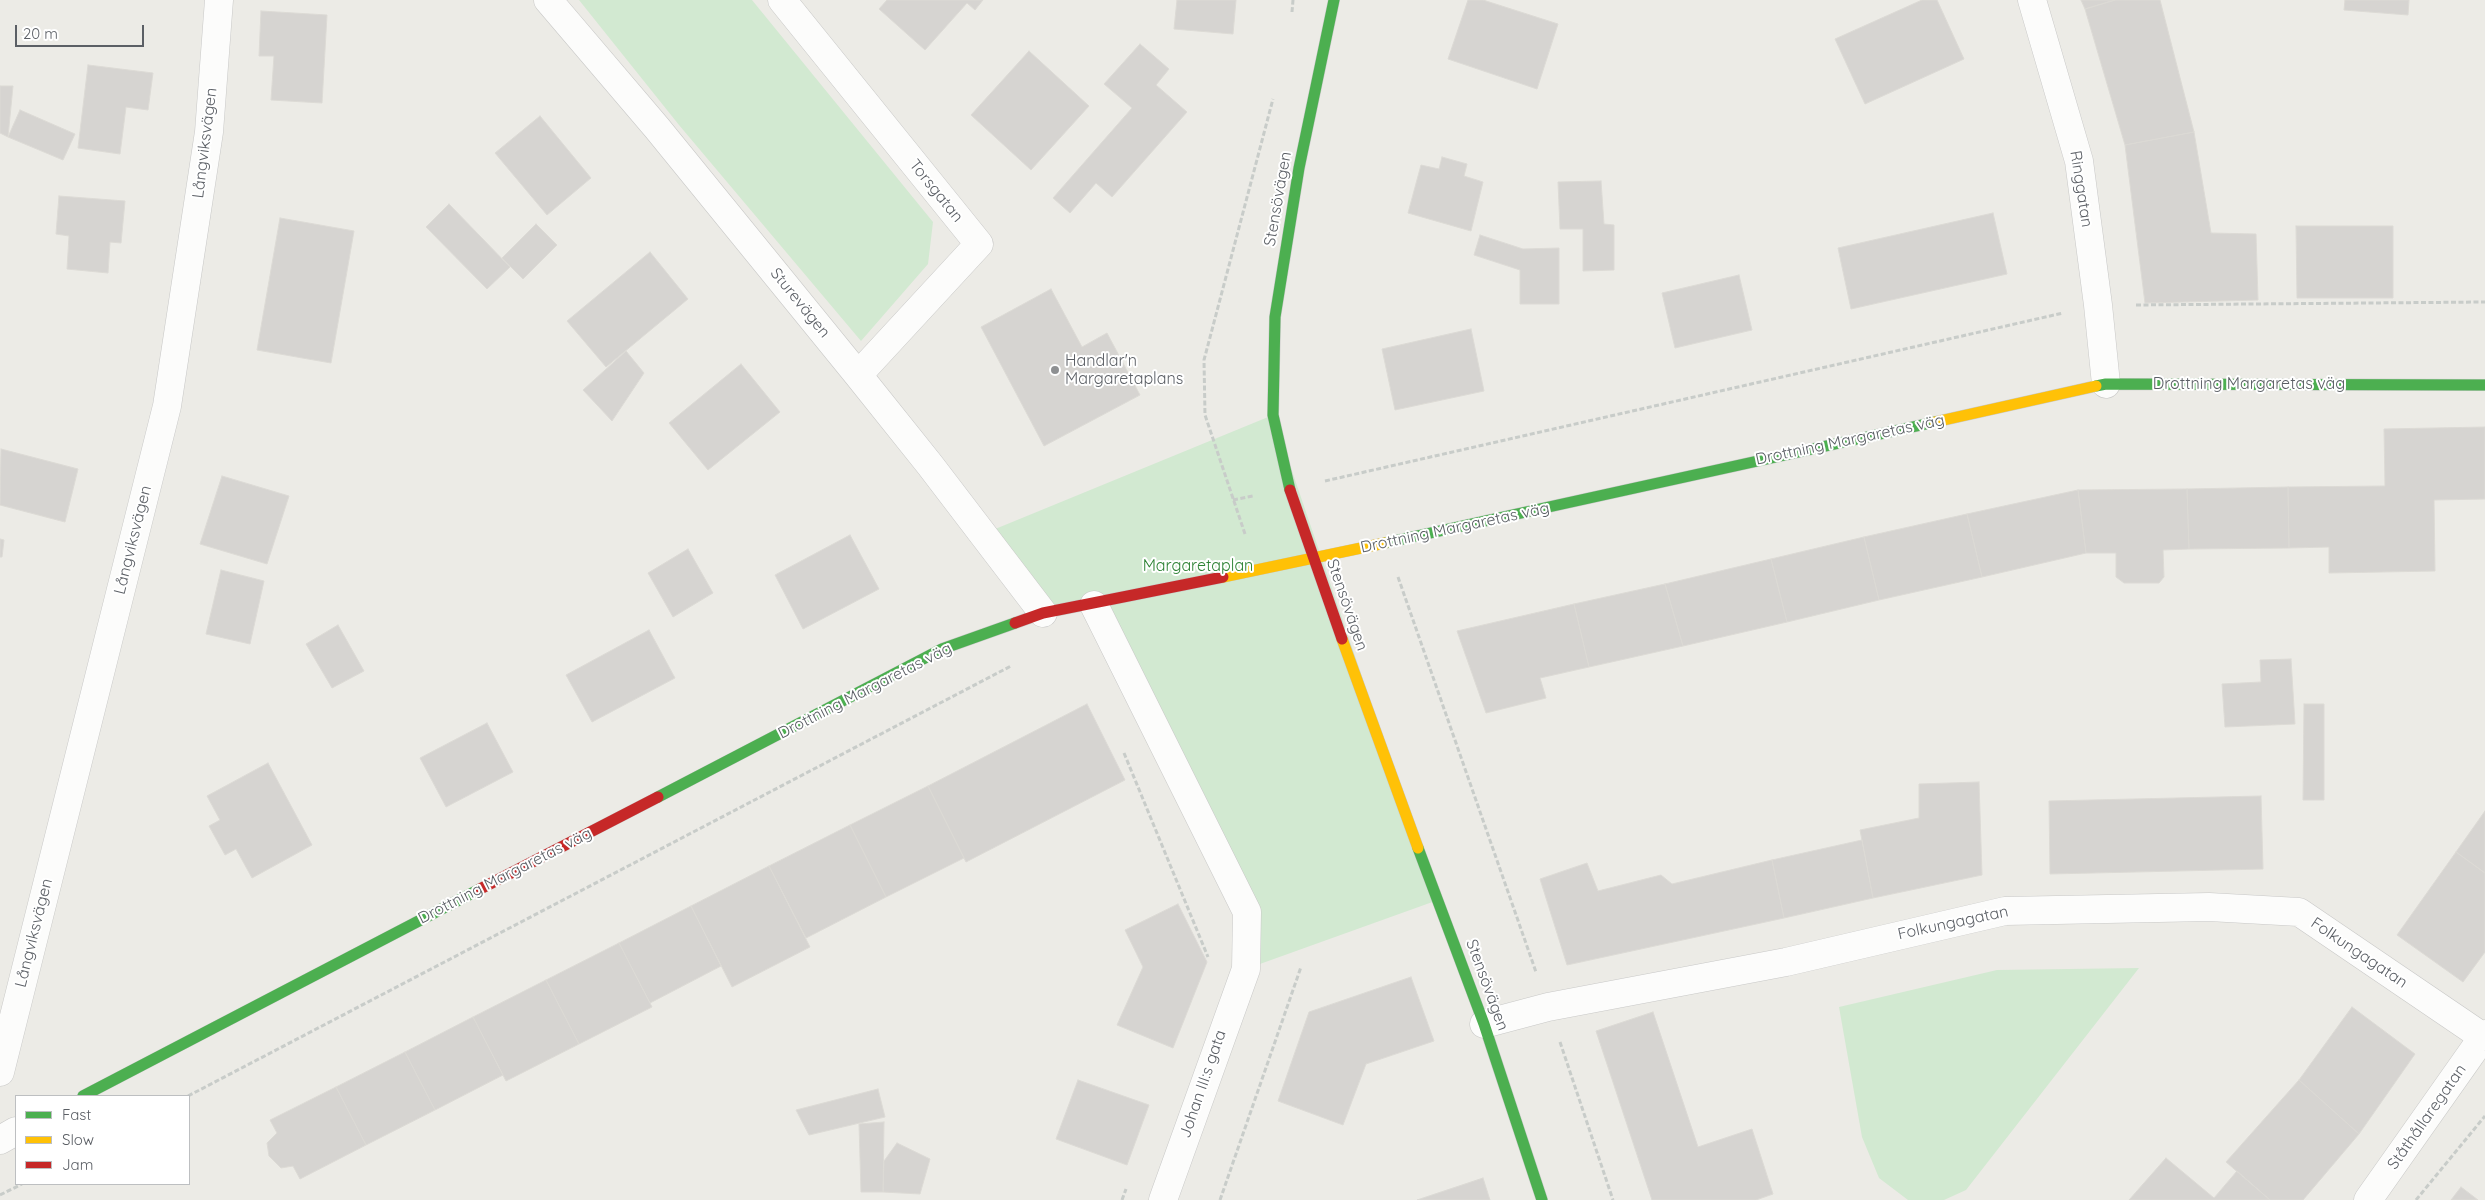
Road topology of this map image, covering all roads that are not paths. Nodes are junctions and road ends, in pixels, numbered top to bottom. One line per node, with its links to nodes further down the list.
1 (219, 0): 14 (street, Långviksvägen)
2 (548, 0): 6 (street, Sturevägen)
3 (782, 0): 6 (street, Torsgatan)
4 (1334, 0): 9 (street, Stensövägen)
5 (2032, 0): 7 (street, Ringgatan)
6 (858, 375): 11 (street, Sturevägen)
7 (2106, 384): 8 (street, Drottning Margaretas väg); 9 (street, Drottning Margaretas väg)
8 (2485, 385)
9 (1314, 559): 10 (street, Drottning Margaretas väg); 12 (street, Stensövägen)
10 (1094, 605): 11 (street, Drottning Margaretas väg); 18 (street, Johan III:s gata)
11 (1043, 613): 15 (street, Drottning Margaretas väg)
12 (1484, 1024): 13 (street, Folkungagatan); 19 (street, Stensövägen)
13 (2484, 1036): 20 (street, Ståthållaregatan)
14 (0, 1072)
15 (85, 1095)
16 (15, 1132): 17 (street)
17 (0, 1140)
18 (1163, 1200)
19 (1542, 1200)
20 (2368, 1200)

